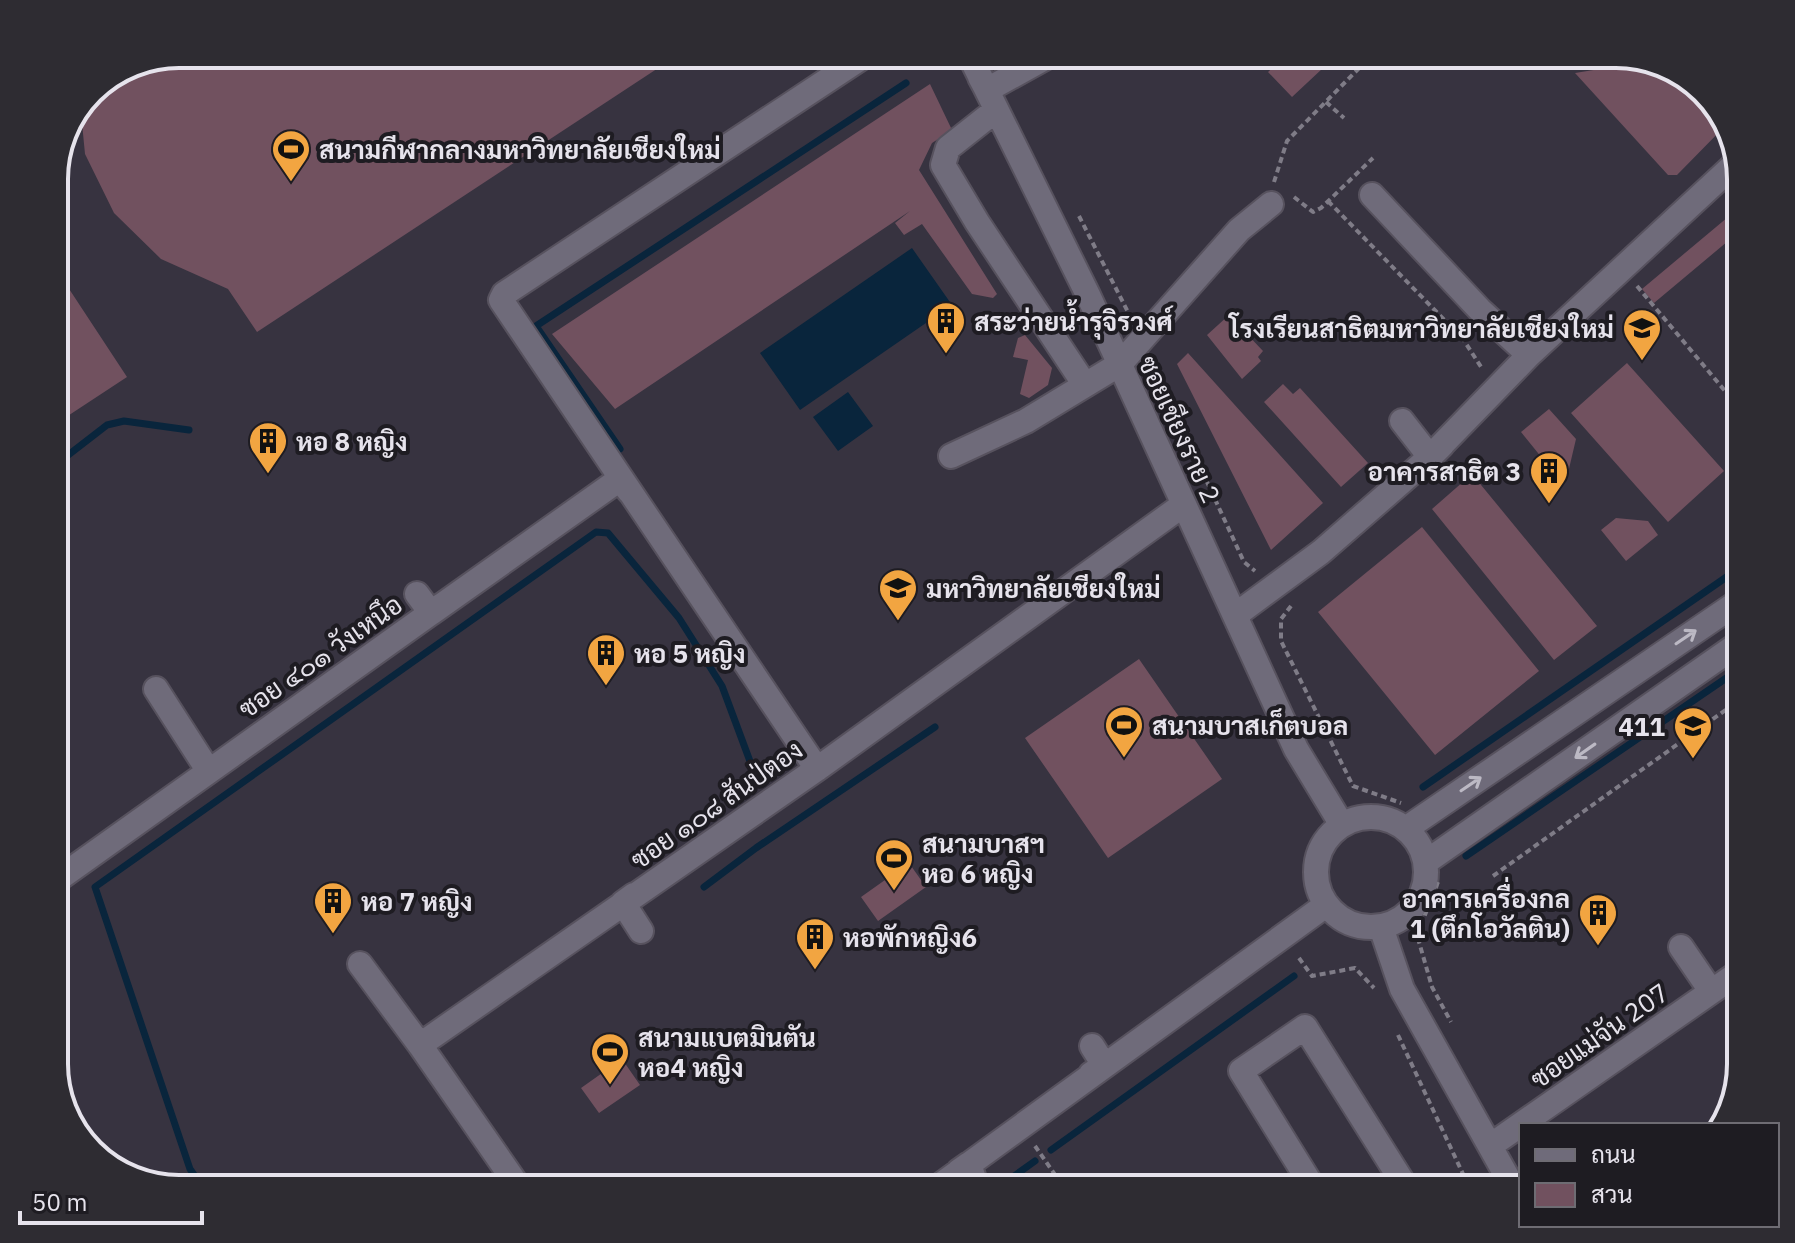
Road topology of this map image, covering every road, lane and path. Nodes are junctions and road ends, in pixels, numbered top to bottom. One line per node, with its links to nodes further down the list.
1 (846, 68): 25 (street)
2 (976, 68): 5 (street, ซอยเชียงราย 2)
3 (1034, 68): 5 (street)
4 (1359, 68): 6 (path)
5 (992, 100): 18 (street, ซอยเชียงราย 2); 20 (street)
6 (1326, 102): 7 (path); 12 (path)
7 (1344, 118)
8 (1373, 158): 11 (path)
9 (1727, 172): 17 (street)
10 (1372, 195): 17 (street)
11 (1328, 201): 13 (path); 19 (path)
12 (1271, 204): 16 (street)
13 (1304, 207)
14 (1075, 210): 16 (path)
15 (1626, 297): 21 (path)
16 (1141, 340): 18 (street); 27 (path)
17 (1529, 355): 24 (street)
18 (1120, 364): 20 (street); 26 (street, ซอยเชียงราย 2)
19 (1486, 375)
20 (1085, 385): 23 (street)
21 (1727, 393)
22 (1402, 421): 24 (street)
23 (951, 456)
24 (1430, 457): 31 (street)
25 (620, 479): 29 (street, ซอย ๔๐๑ วังเหนึอ); 35 (street)
26 (1183, 505): 31 (street, ซอยเชียงราย 2); 35 (street, ซอย ๑๐๘ สันป่ตอง)
27 (1265, 572)
28 (1296, 599): 37 (path)
29 (424, 604): 36 (street, ซอย ๔๐๑ วังเหนึอ); 38 (street)
30 (1727, 610): 40 (street, one-way to 30)
31 (1237, 614): 39 (street, ซอยเชียงราย 2)
32 (1727, 652): 42 (street, one-way to 42)
33 (156, 689): 36 (street)
34 (1727, 709): 43 (path)
35 (817, 769): 44 (street, ซอย ๑๐๘ สันป่ตอง)
36 (208, 770): 38 (street, ซอย ๔๐๑ วังเหนึอ)
37 (1353, 786)
38 (166, 788): 41 (street, ซอย ๔๐๑ วังเหนึอ)
39 (1342, 825): 40 (street); 45 (street)
40 (1407, 828): 42 (street)
41 (68, 870)
42 (1432, 870): 46 (street); 54 (path)
43 (1493, 876)
44 (623, 903): 47 (street); 56 (street, ซอย ๑๐๘ สันป่ตอง)
45 (1326, 905): 46 (street); 61 (street)
46 (1381, 927): 60 (street)
47 (641, 931)
48 (1681, 947): 53 (street)
49 (1299, 958): 52 (path)
50 (360, 964): 56 (street)
51 (1727, 980): 53 (street, ซอยแม่จัน 207)
52 (1377, 990)
53 (1711, 991): 57 (street, ซอยแม่จัน 207)
54 (1453, 1026)
55 (1397, 1033): 68 (path)
56 (420, 1045): 62 (street)
57 (1523, 1123)
58 (1519, 1126): 60 (street, ซอยแม่จัน 207)
59 (1035, 1146): 65 (path)
60 (1490, 1146): 69 (street)
61 (969, 1164): 63 (street); 64 (street)
62 (510, 1175)
63 (954, 1175)
64 (973, 1175)
65 (1055, 1175)
66 (1305, 1175): 67 (street)
67 (1398, 1175)
68 (1463, 1175)
69 (1506, 1175)

